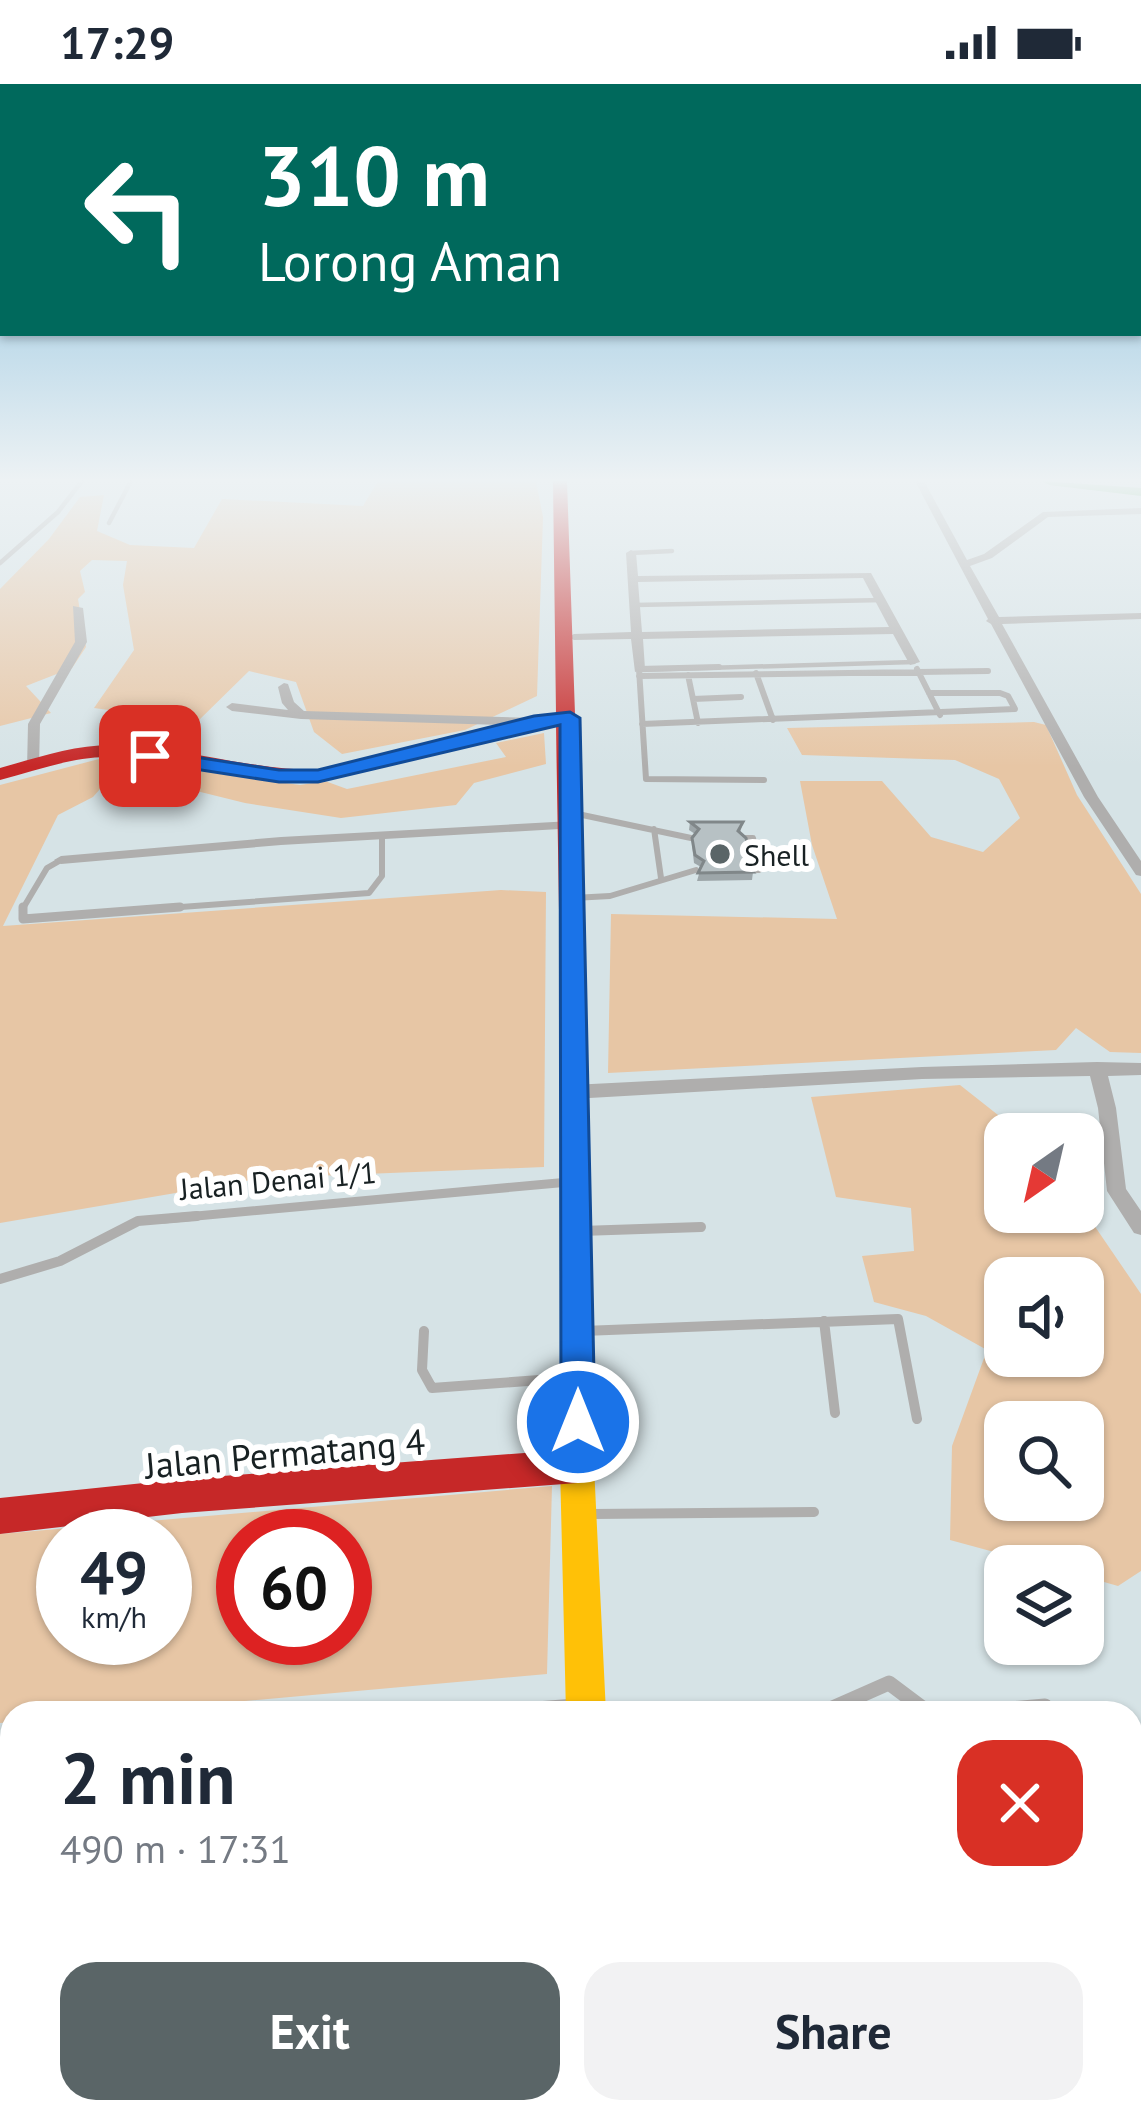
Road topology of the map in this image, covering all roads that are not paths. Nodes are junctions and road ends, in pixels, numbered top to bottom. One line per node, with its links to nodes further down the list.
1 (561, 576): 25 (main road)
2 (575, 576): 14 (main road)
3 (781, 576): 6 (street)
4 (868, 576): 7 (street)
5 (972, 576): 11 (street)
6 (633, 578): 8 (street)
7 (883, 600): 8 (lane); 12 (street)
8 (634, 605): 13 (street)
9 (76, 608): 32 (street)
10 (1141, 616): 11 (street)
11 (992, 621): 43 (street)
12 (898, 630): 13 (street); 15 (street)
13 (636, 636): 14 (street); 17 (street)
14 (574, 637): 25 (main road)
15 (915, 665): 16 (lane); 17 (lane); 18 (lane); 21 (lane)
16 (988, 671)
17 (639, 672): 19 (lane); 31 (lane)
18 (756, 673): 19 (lane); 28 (lane)
19 (688, 675): 23 (lane)
20 (284, 687): 26 (street)
21 (929, 693): 27 (lane); 27 (lane)
22 (741, 697): 23 (lane)
23 (693, 699): 30 (lane)
24 (232, 707): 26 (street)
25 (570, 712): 29 (main road); 35 (main road)
26 (301, 715): 29 (street)
27 (940, 715): 28 (lane)
28 (772, 720): 30 (lane)
29 (534, 722): 32 (main road)
30 (698, 722): 31 (lane)
31 (642, 724): 34 (lane)
32 (32, 766): 33 (main road)
33 (0, 774)
34 (764, 780)
35 (573, 819): 36 (lane); 37 (street); 45 (main road)
36 (654, 830): 38 (lane); 44 (lane)
37 (382, 835): 40 (street); 40 (lane)
38 (691, 838)
39 (743, 838): 41 (lane)
40 (61, 860)
41 (750, 869)
42 (696, 870): 44 (lane)
43 (1141, 872)
44 (661, 878): 45 (lane)
45 (573, 898): 48 (main road)
46 (1096, 1068): 47 (street); 48 (street); 51 (street)
47 (1141, 1069)
48 (572, 1092): 49 (main road)
49 (574, 1182): 52 (main road); 53 (lane, Jalan Denai 1/1)
50 (700, 1227): 52 (lane)
51 (1141, 1227)
52 (575, 1231): 56 (main road)
53 (0, 1279)
54 (824, 1321): 56 (lane); 58 (lane); 59 (lane)
55 (424, 1331): 57 (lane)
56 (578, 1332): 57 (main road)
57 (579, 1377): 60 (main road)
58 (835, 1413)
59 (917, 1418)
60 (577, 1466): 62 (main road); 63 (main road, Jalan Permatang 4)
61 (814, 1512): 62 (lane)
62 (579, 1514): 64 (main road)
63 (0, 1516)
64 (586, 1701)
65 (849, 1701): 66 (lane)
66 (913, 1701)

